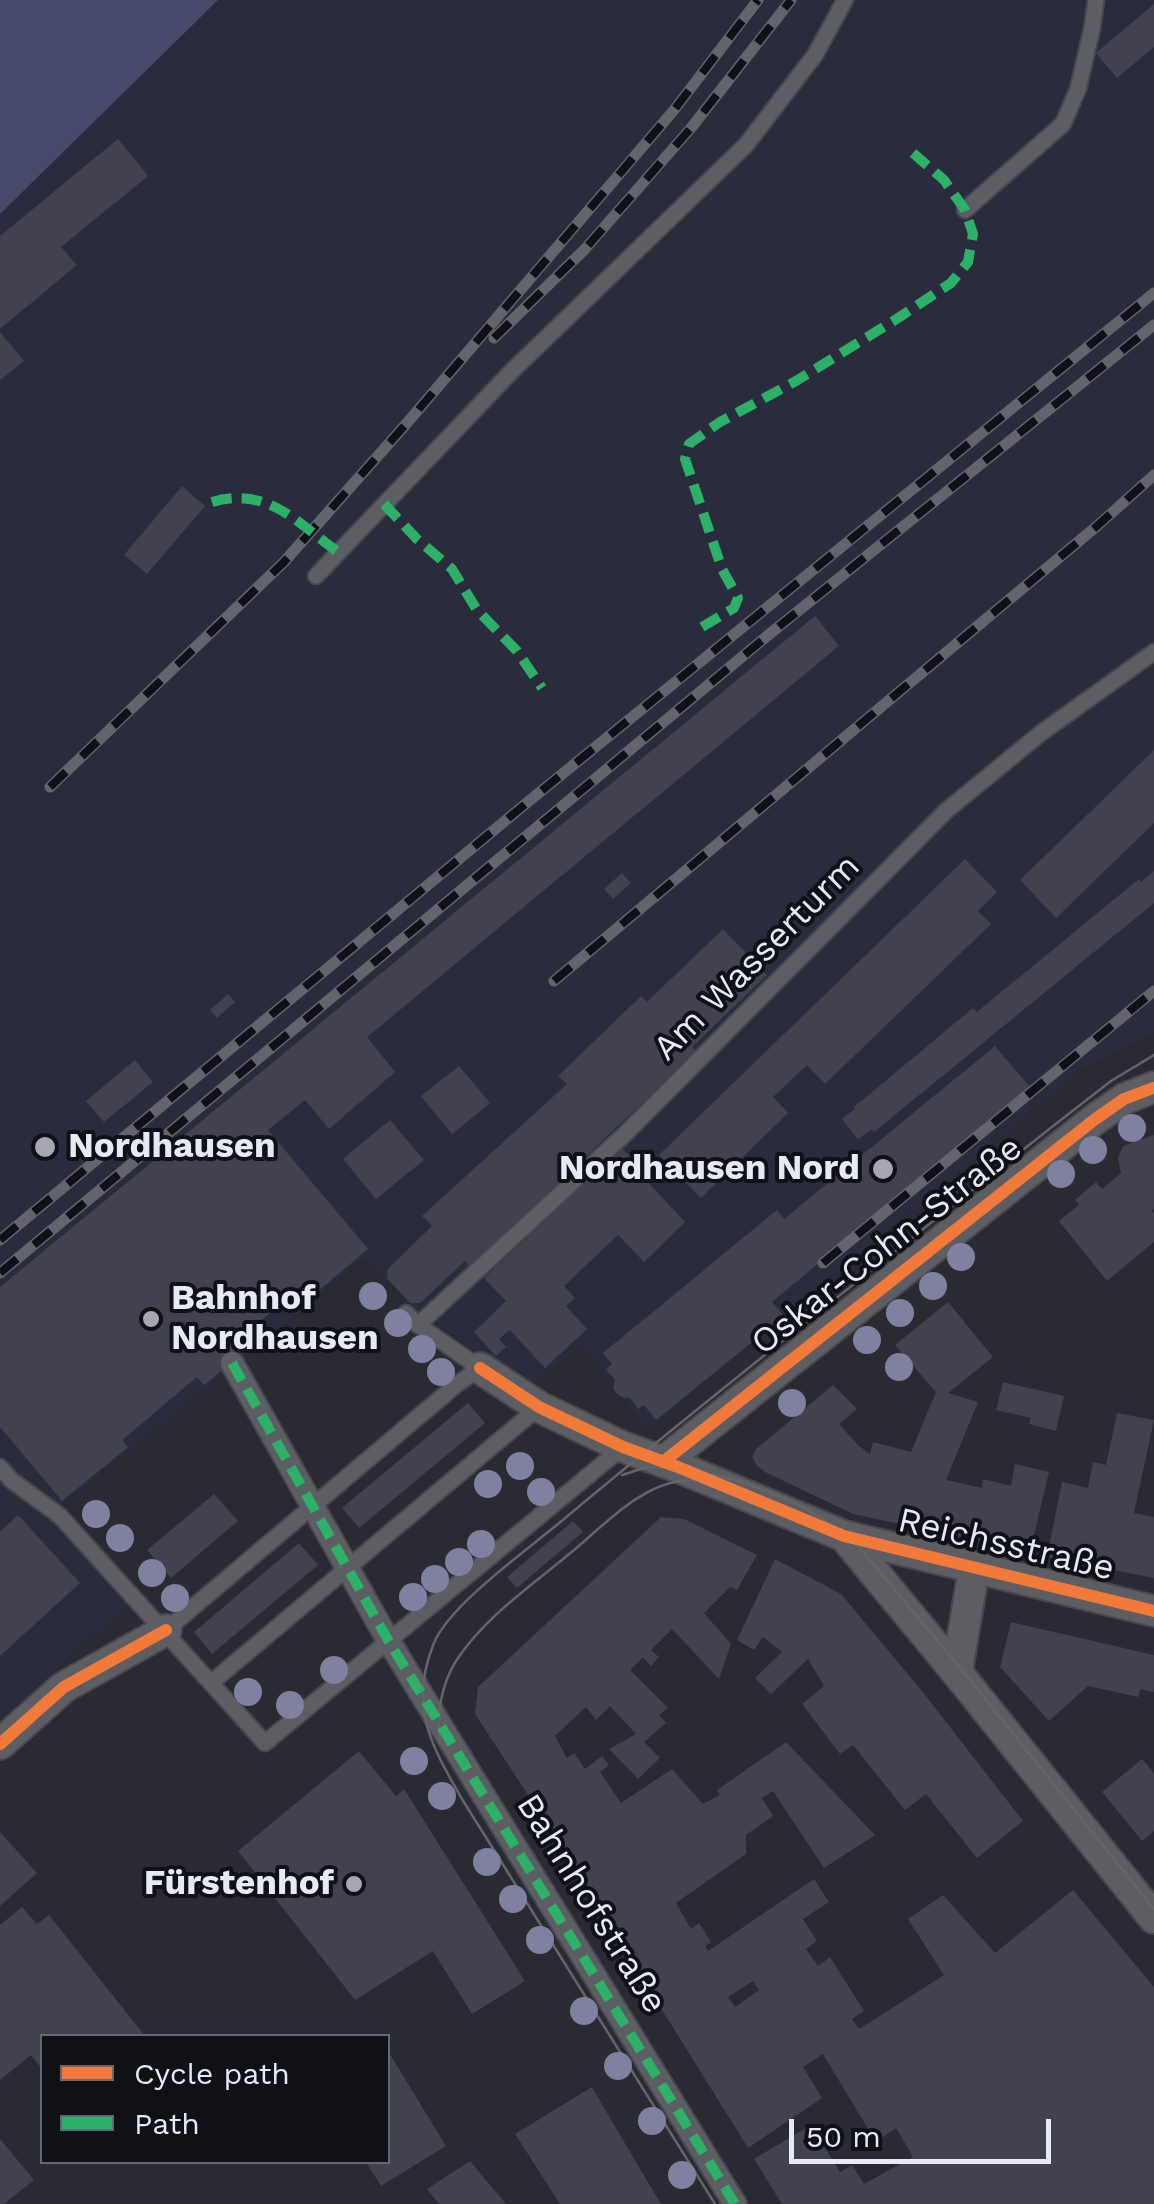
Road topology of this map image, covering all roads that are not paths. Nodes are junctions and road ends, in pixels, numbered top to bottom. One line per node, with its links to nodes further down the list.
1 (846, 0): 4 (lane)
2 (1096, 0): 3 (lane)
3 (965, 210)
4 (316, 576)
5 (1154, 652): 8 (lane, Am Wasserturm)
6 (1154, 1087): 13 (street, Oskar-Cohn-Straße)
7 (406, 1312): 8 (lane)
8 (418, 1325): 10 (lane)
9 (232, 1362): 15 (street, Bahnhofstraße)
10 (480, 1368): 11 (street, Reichsstraße); 15 (lane)
11 (539, 1407): 12 (street, Reichsstraße); 17 (lane)
12 (623, 1447): 13 (street, Reichsstraße); 21 (lane)
13 (663, 1462): 16 (street, Reichsstraße)
14 (4, 1479): 20 (lane)
15 (313, 1508): 17 (street, Bahnhofstraße); 20 (lane)
16 (844, 1536): 18 (street, Reichsstraße); 22 (street)
17 (347, 1568): 21 (street, Bahnhofstraße); 23 (lane)
18 (974, 1568): 19 (street, Reichsstraße); 22 (street)
19 (1154, 1611)
20 (166, 1630): 23 (lane); 24 (street)
21 (388, 1640): 23 (lane); 26 (street, Bahnhofstraße)
22 (959, 1675): 25 (street)
23 (212, 1682)
24 (0, 1744)
25 (1154, 1918)
26 (735, 2204)

